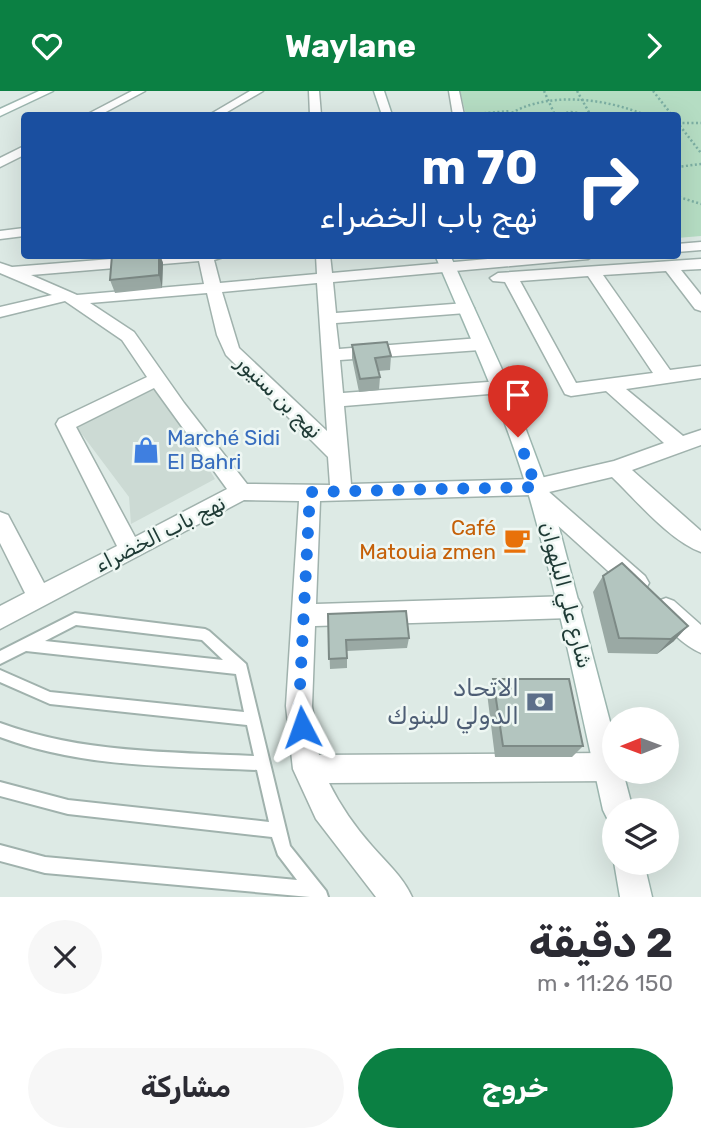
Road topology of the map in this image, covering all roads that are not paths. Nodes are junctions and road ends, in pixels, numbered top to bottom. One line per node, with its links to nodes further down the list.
1 (48, 91): 12 (street)
2 (140, 91): 7 (street)
3 (258, 91): 8 (street)
4 (314, 91): 9 (street)
5 (379, 91): 10 (street)
6 (454, 91): 11 (street)
7 (98, 112)
8 (220, 112)
9 (316, 112)
10 (386, 112)
11 (458, 112)
12 (0, 113)
13 (21, 152): 14 (street)
14 (0, 163)
15 (21, 232): 16 (street)
16 (0, 235)
17 (701, 246): 18 (street)
18 (681, 248)
19 (167, 259): 28 (street)
20 (211, 259): 31 (street, نهج بن سنيور)
21 (323, 259): 30 (street)
22 (509, 259): 23 (street)
23 (521, 261): 24 (street); 26 (street)
24 (590, 263): 27 (street); 29 (street); 40 (street)
25 (701, 264): 27 (street)
26 (449, 265): 29 (street); 30 (street); 34 (street, شارع علي البلهوان)
27 (670, 266): 33 (street)
28 (4, 270): 32 (street)
29 (511, 278): 42 (street)
30 (325, 280): 31 (street); 36 (street)
31 (213, 288): 32 (street); 47 (street, نهج بن سنيور)
32 (72, 298): 35 (street); 41 (street)
33 (701, 306)
34 (466, 309): 36 (street); 37 (street, شارع علي البلهوان)
35 (0, 312)
36 (328, 320): 38 (street)
37 (480, 344): 38 (street); 43 (street, شارع علي البلهوان)
38 (331, 355): 44 (street)
39 (701, 372): 40 (street)
40 (664, 377): 42 (street)
41 (158, 379): 49 (street); 55 (street)
42 (609, 384): 46 (street)
43 (501, 387): 44 (street); 51 (street, شارع علي البلهوان)
44 (334, 400): 47 (street)
45 (701, 437): 46 (street, نهج باب الخضراء)
46 (680, 446): 48 (street, نهج باب الخضراء)
47 (338, 454): 52 (street)
48 (616, 468): 51 (street, نهج باب الخضراء); 54 (street)
49 (241, 492): 50 (street, نهج باب الخضراء); 55 (street, نهج باب الخضراء)
50 (310, 492): 52 (street, نهج باب الخضراء); 58 (street)
51 (538, 492): 52 (street, نهج باب الخضراء); 57 (street, شارع علي البلهوان); 60 (street)
52 (341, 493)
53 (0, 521): 56 (street)
54 (701, 543)
55 (130, 549): 56 (street, نهج باب الخضراء)
56 (39, 597): 59 (street, نهج باب الخضراء)
57 (570, 607): 58 (street); 67 (street, شارع علي البلهوان)
58 (304, 615): 70 (street)
59 (0, 618)
60 (701, 641)
61 (26, 645): 62 (lane); 63 (lane); 63 (lane)
62 (0, 658)
63 (241, 668): 65 (lane)
64 (0, 677): 65 (lane)
65 (252, 719): 68 (lane)
66 (0, 730): 68 (lane)
67 (602, 738)
68 (263, 763): 72 (lane)
69 (602, 767): 70 (street)
70 (307, 769): 76 (street)
71 (0, 789): 72 (lane)
72 (278, 830): 75 (lane)
73 (0, 853): 75 (lane)
74 (631, 875): 77 (street)
75 (317, 893)
76 (396, 897)
77 (636, 897)

